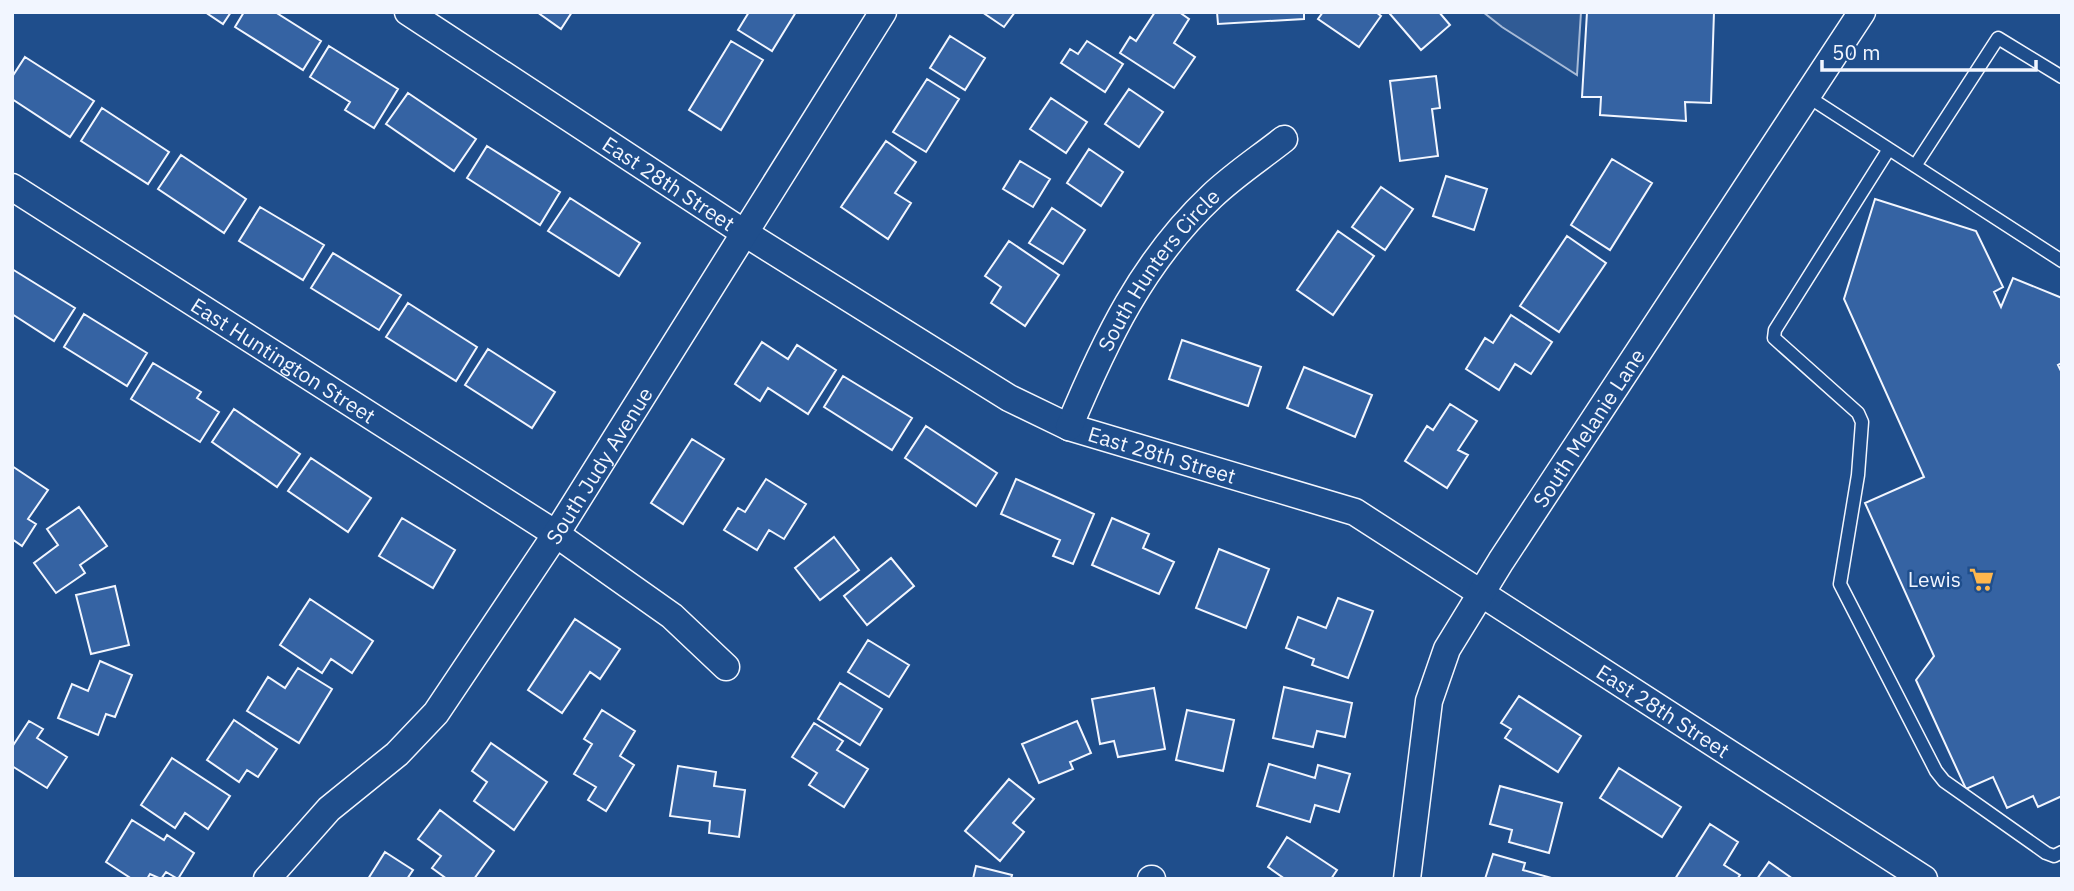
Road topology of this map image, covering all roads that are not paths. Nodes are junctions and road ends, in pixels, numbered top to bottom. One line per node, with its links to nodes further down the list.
1 (408, 12): 4 (street, East 28th Street)
2 (883, 12): 11 (street, South Judy Avenue)
3 (1862, 12): 6 (street, South Melanie Lane)
4 (441, 21): 11 (street, East 28th Street)
5 (2062, 77): 9 (lane)
6 (1807, 96): 8 (lane); 15 (street, South Melanie Lane)
7 (1284, 139): 13 (street, South Hunters Circle)
8 (1889, 149): 9 (lane); 17 (lane)
9 (1914, 166): 12 (lane)
10 (12, 187): 14 (street, East Huntington Street)
11 (743, 232): 13 (street, East 28th Street); 14 (street, South Judy Avenue)
12 (2062, 261)
13 (1069, 428): 15 (street, East 28th Street)
14 (556, 534): 16 (street, East Huntington Street); 18 (street, South Judy Avenue)
15 (1481, 593): 19 (street, South Melanie Lane); 20 (street, East 28th Street)
16 (726, 667)
17 (2062, 852)
18 (267, 879)
19 (1407, 879)
20 (1924, 879)

